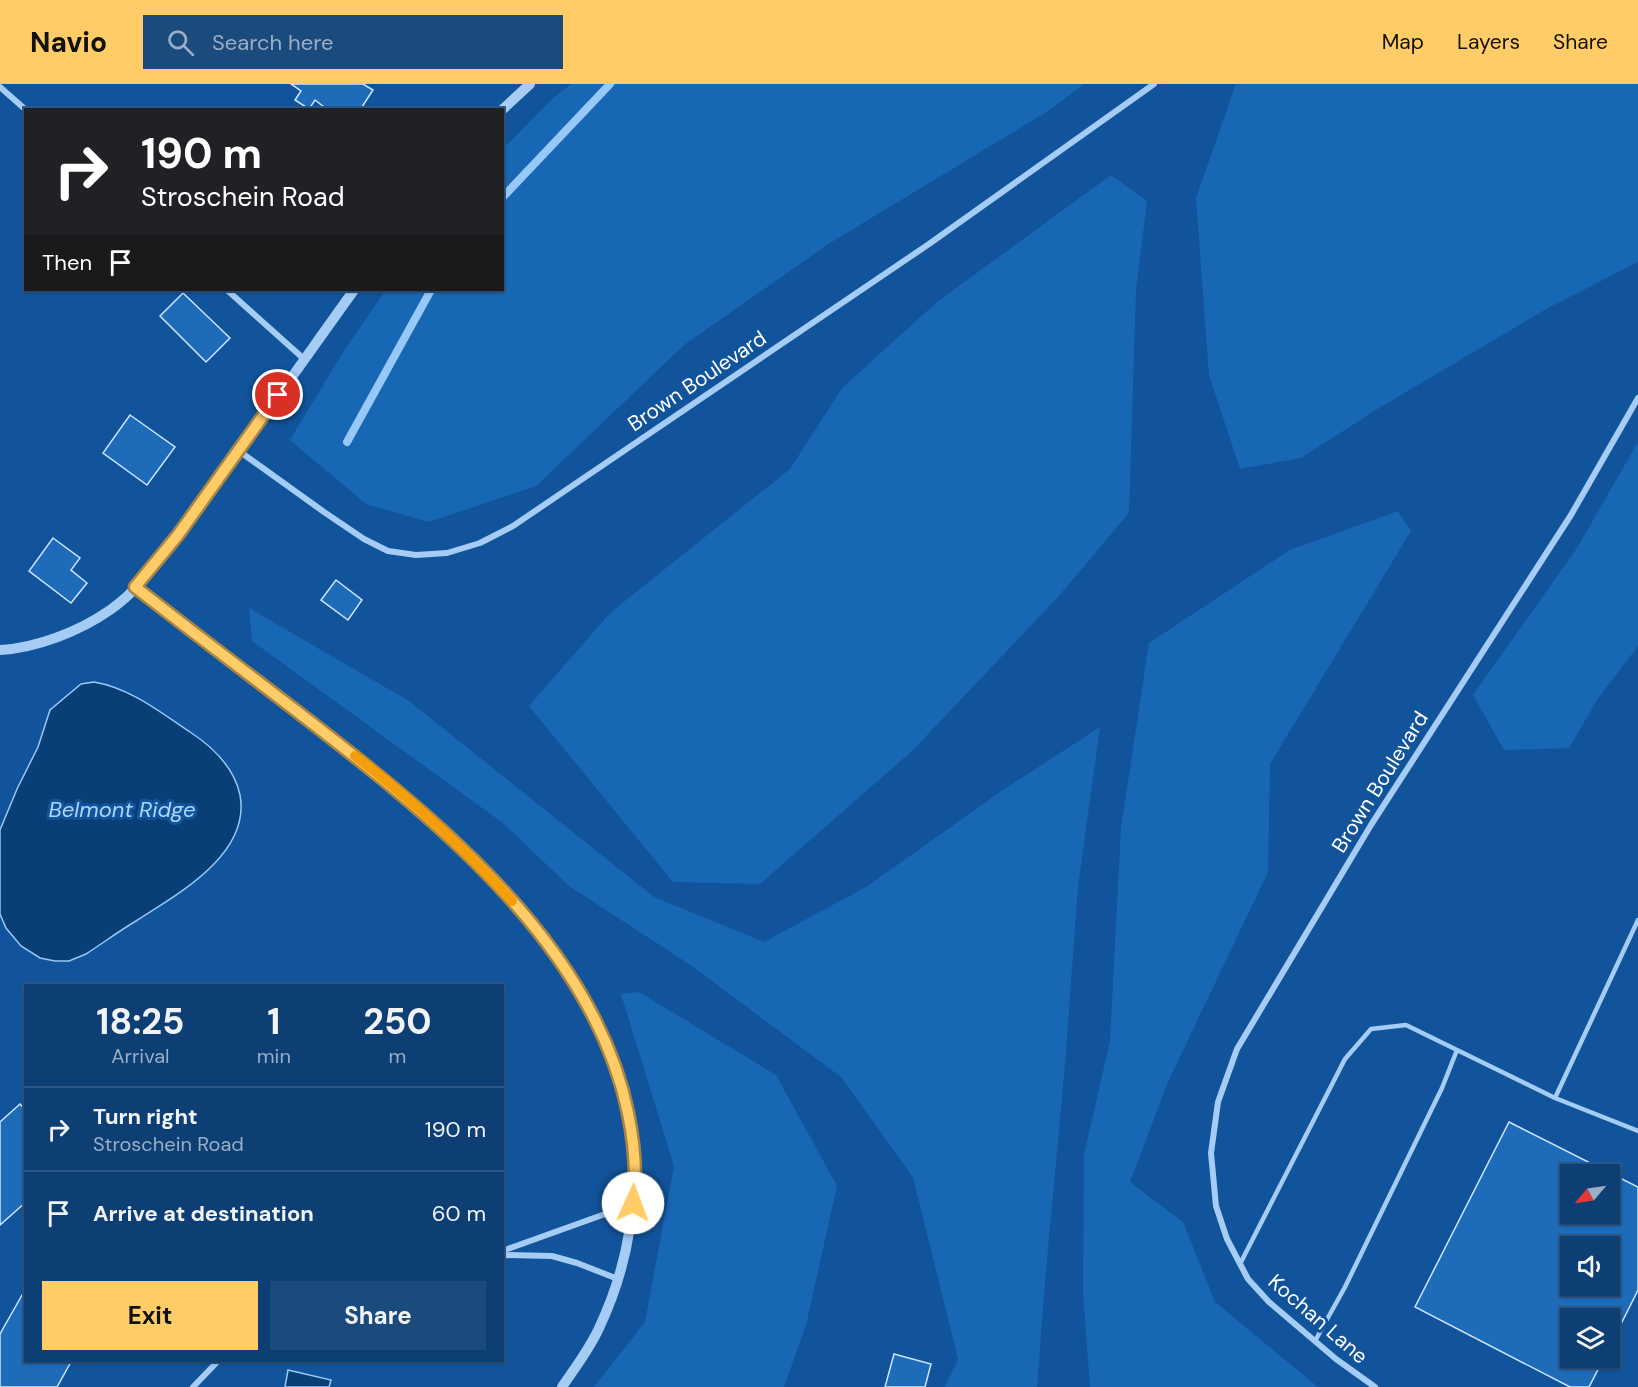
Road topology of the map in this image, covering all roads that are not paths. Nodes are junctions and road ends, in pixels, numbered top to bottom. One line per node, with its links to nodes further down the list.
1 (530, 84): 5 (street)
2 (1154, 84): 10 (street, Brown Boulevard)
3 (0, 87): 4 (street)
4 (24, 108)
5 (504, 108)
6 (228, 291): 8 (street)
7 (353, 291): 8 (street)
8 (304, 358): 10 (street)
9 (1638, 398): 18 (street, Brown Boulevard)
10 (239, 451): 11 (street)
11 (135, 587): 12 (street); 17 (street)
12 (0, 650)
13 (1638, 920): 15 (lane)
14 (1457, 1050): 15 (lane); 21 (lane); 23 (lane)
15 (1555, 1098): 16 (lane)
16 (1638, 1131)
17 (633, 1203): 19 (street); 22 (street)
18 (1216, 1206): 21 (street, Kochan Lane)
19 (504, 1252)
20 (504, 1253): 22 (street)
21 (1240, 1264): 23 (street, Kochan Lane)
22 (619, 1279): 26 (street)
23 (1314, 1341): 27 (street, Kochan Lane)
24 (217, 1362): 25 (street)
25 (193, 1387)
26 (562, 1387)
27 (1375, 1387)

